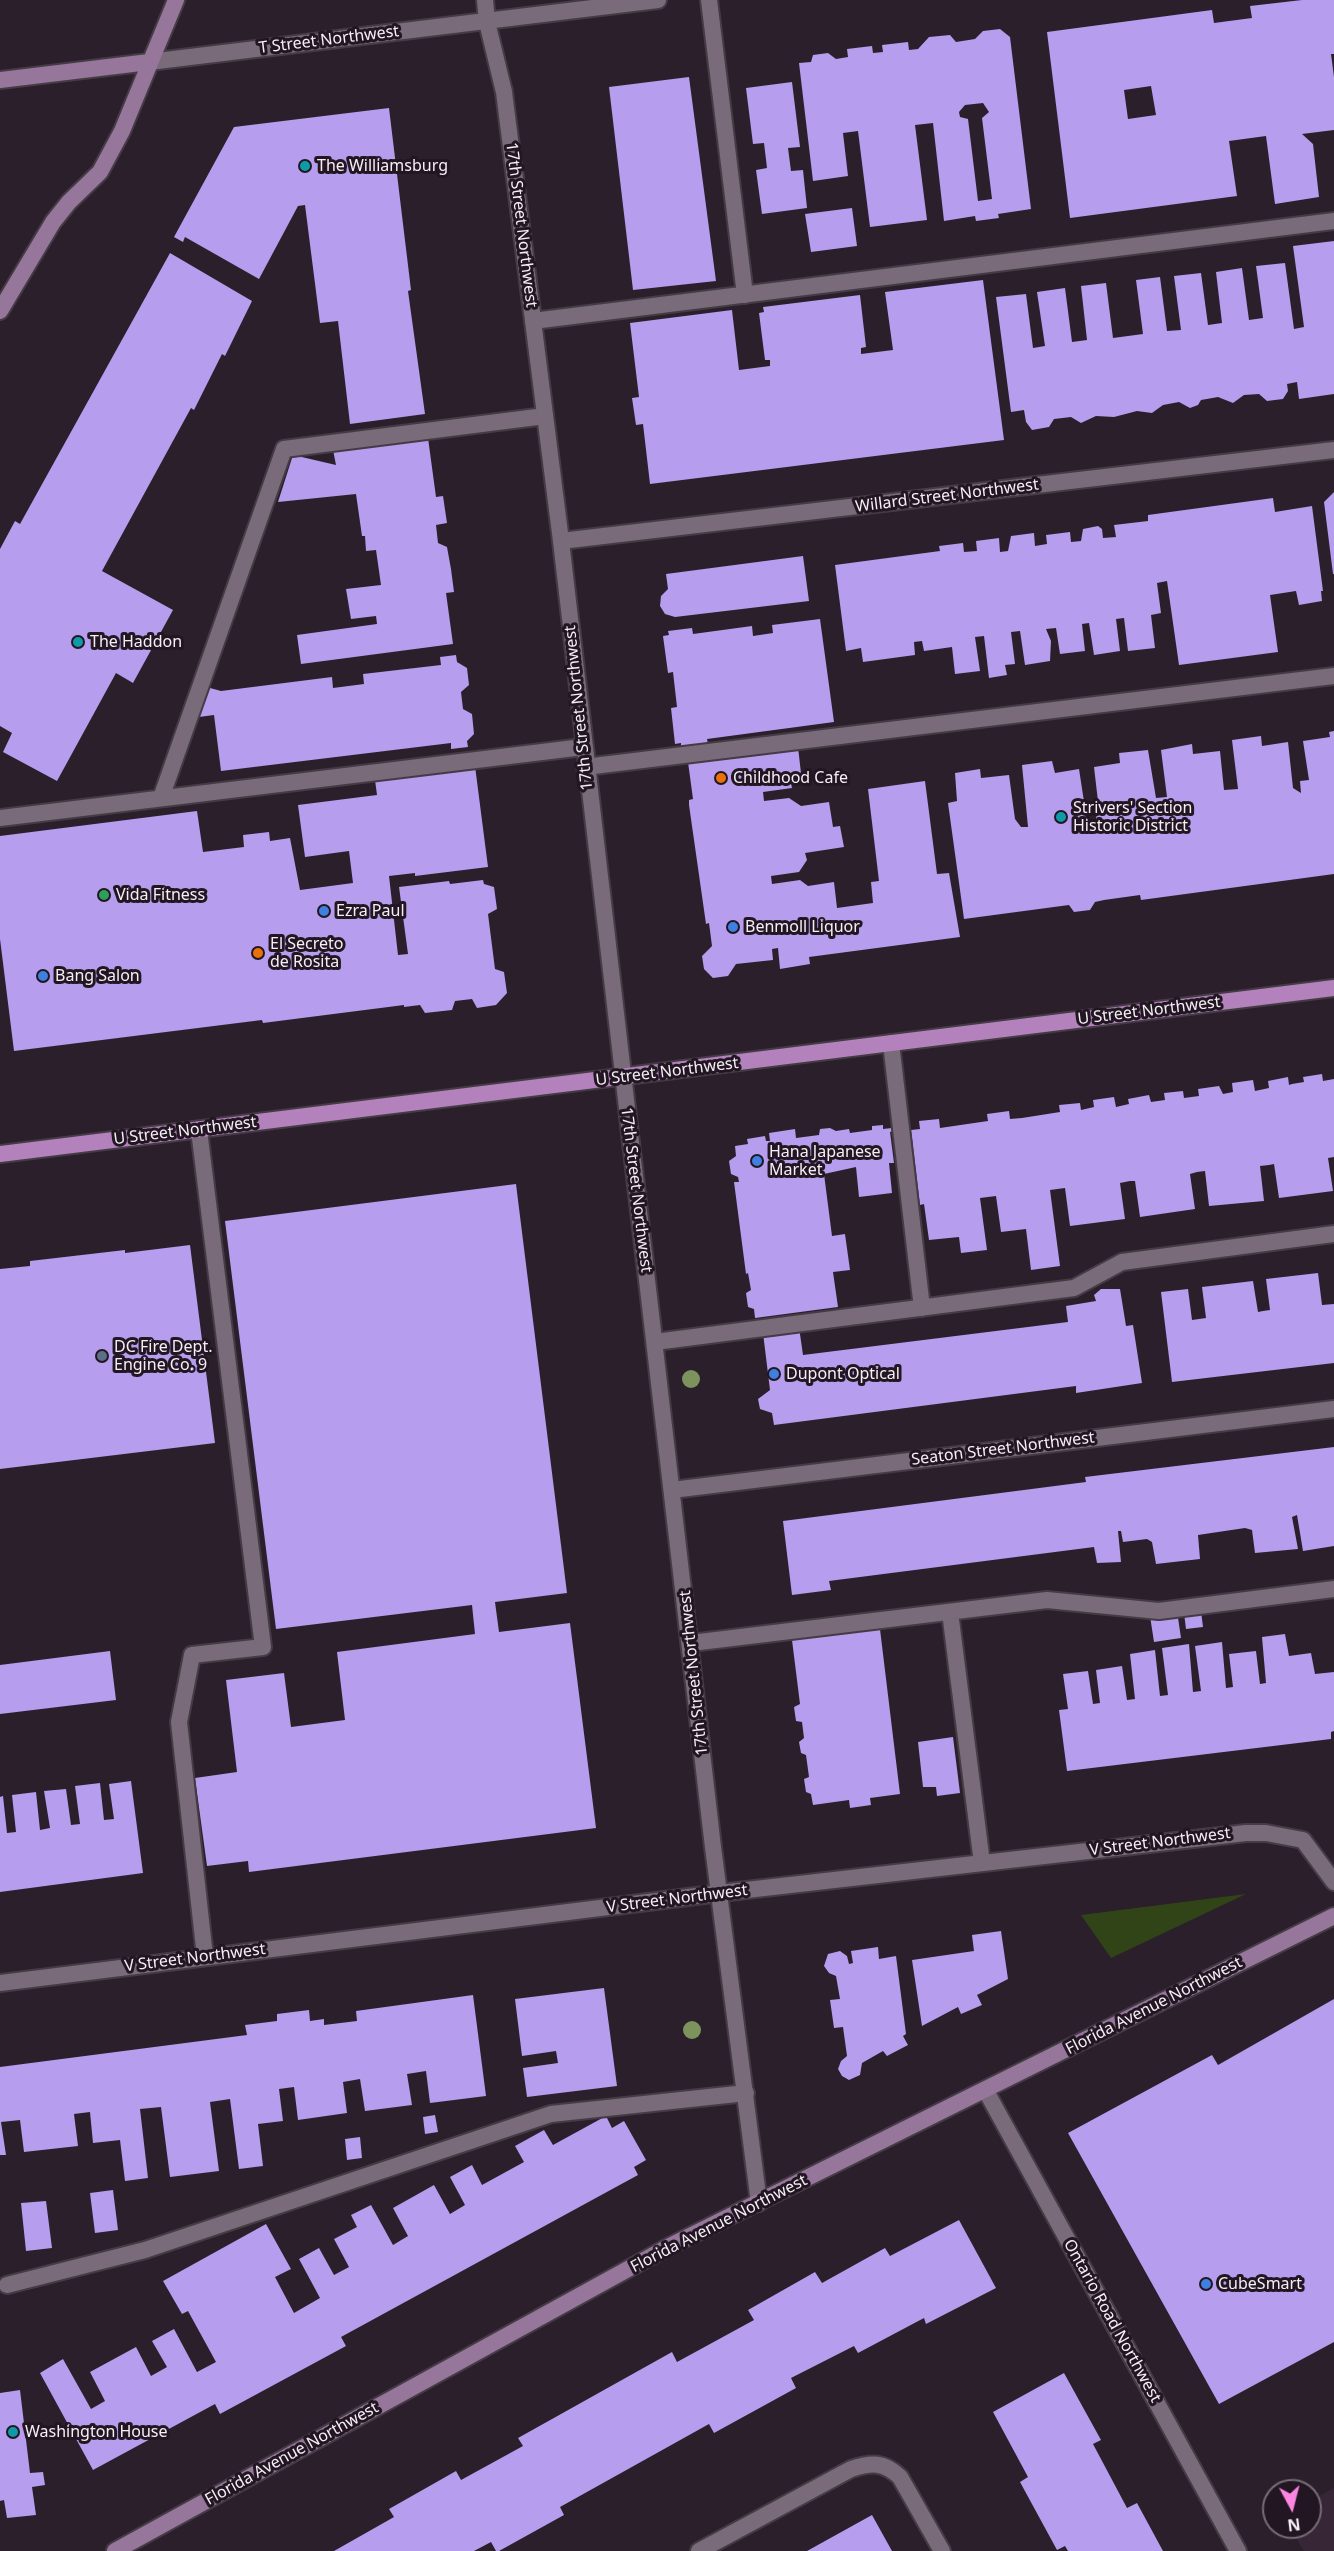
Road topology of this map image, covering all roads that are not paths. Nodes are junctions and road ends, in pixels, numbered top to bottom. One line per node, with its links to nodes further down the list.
1 (176, 0): 6 (main road)
2 (485, 0): 5 (street, 17th Street Northwest)
3 (658, 0): 5 (street, T Street Northwest)
4 (709, 0): 9 (street)
5 (487, 22): 6 (street, T Street Northwest); 11 (street, 17th Street Northwest)
6 (149, 62): 7 (main road, T Street Northwest); 10 (main road)
7 (0, 80)
8 (1334, 221): 9 (street)
9 (745, 295): 11 (street)
10 (0, 311)
11 (533, 321): 12 (street, 17th Street Northwest)
12 (545, 416): 14 (street, 17th Street Northwest); 18 (street)
13 (1334, 450): 14 (street, Willard Street Northwest)
14 (561, 542): 16 (street, 17th Street Northwest)
15 (1334, 676): 17 (street)
16 (583, 747): 17 (street, 17th Street Northwest); 18 (street)
17 (585, 767): 22 (street, 17th Street Northwest)
18 (161, 798): 19 (street)
19 (0, 818)
20 (1334, 988): 21 (main road, U Street Northwest)
21 (891, 1043): 22 (main road, U Street Northwest); 26 (street)
22 (622, 1077): 23 (main road, U Street Northwest); 27 (street, 17th Street Northwest)
23 (199, 1130): 24 (main road, U Street Northwest); 37 (street)
24 (0, 1154)
25 (1334, 1234): 26 (street)
26 (922, 1308): 27 (street)
27 (655, 1342): 29 (street, 17th Street Northwest)
28 (1334, 1409): 29 (street, Seaton Street Northwest)
29 (672, 1490): 32 (street, 17th Street Northwest)
30 (1334, 1589): 31 (street)
31 (950, 1612): 32 (street); 33 (street)
32 (691, 1643): 35 (street, 17th Street Northwest)
33 (982, 1863): 34 (street, V Street Northwest); 35 (street, V Street Northwest)
34 (1334, 1882)
35 (720, 1893): 37 (street, V Street Northwest); 40 (street, 17th Street Northwest)
36 (1334, 1916): 39 (main road, Florida Avenue Northwest)
37 (205, 1957): 38 (street, V Street Northwest)
38 (0, 1983)
39 (986, 2091): 41 (main road, Florida Avenue Northwest); 46 (street, Ontario Road Northwest)
40 (746, 2093): 41 (street, 17th Street Northwest); 42 (street)
41 (759, 2203): 43 (main road, Florida Avenue Northwest)
42 (7, 2285)
43 (115, 2551)
44 (699, 2551): 45 (street)
45 (942, 2551)
46 (1238, 2551)

